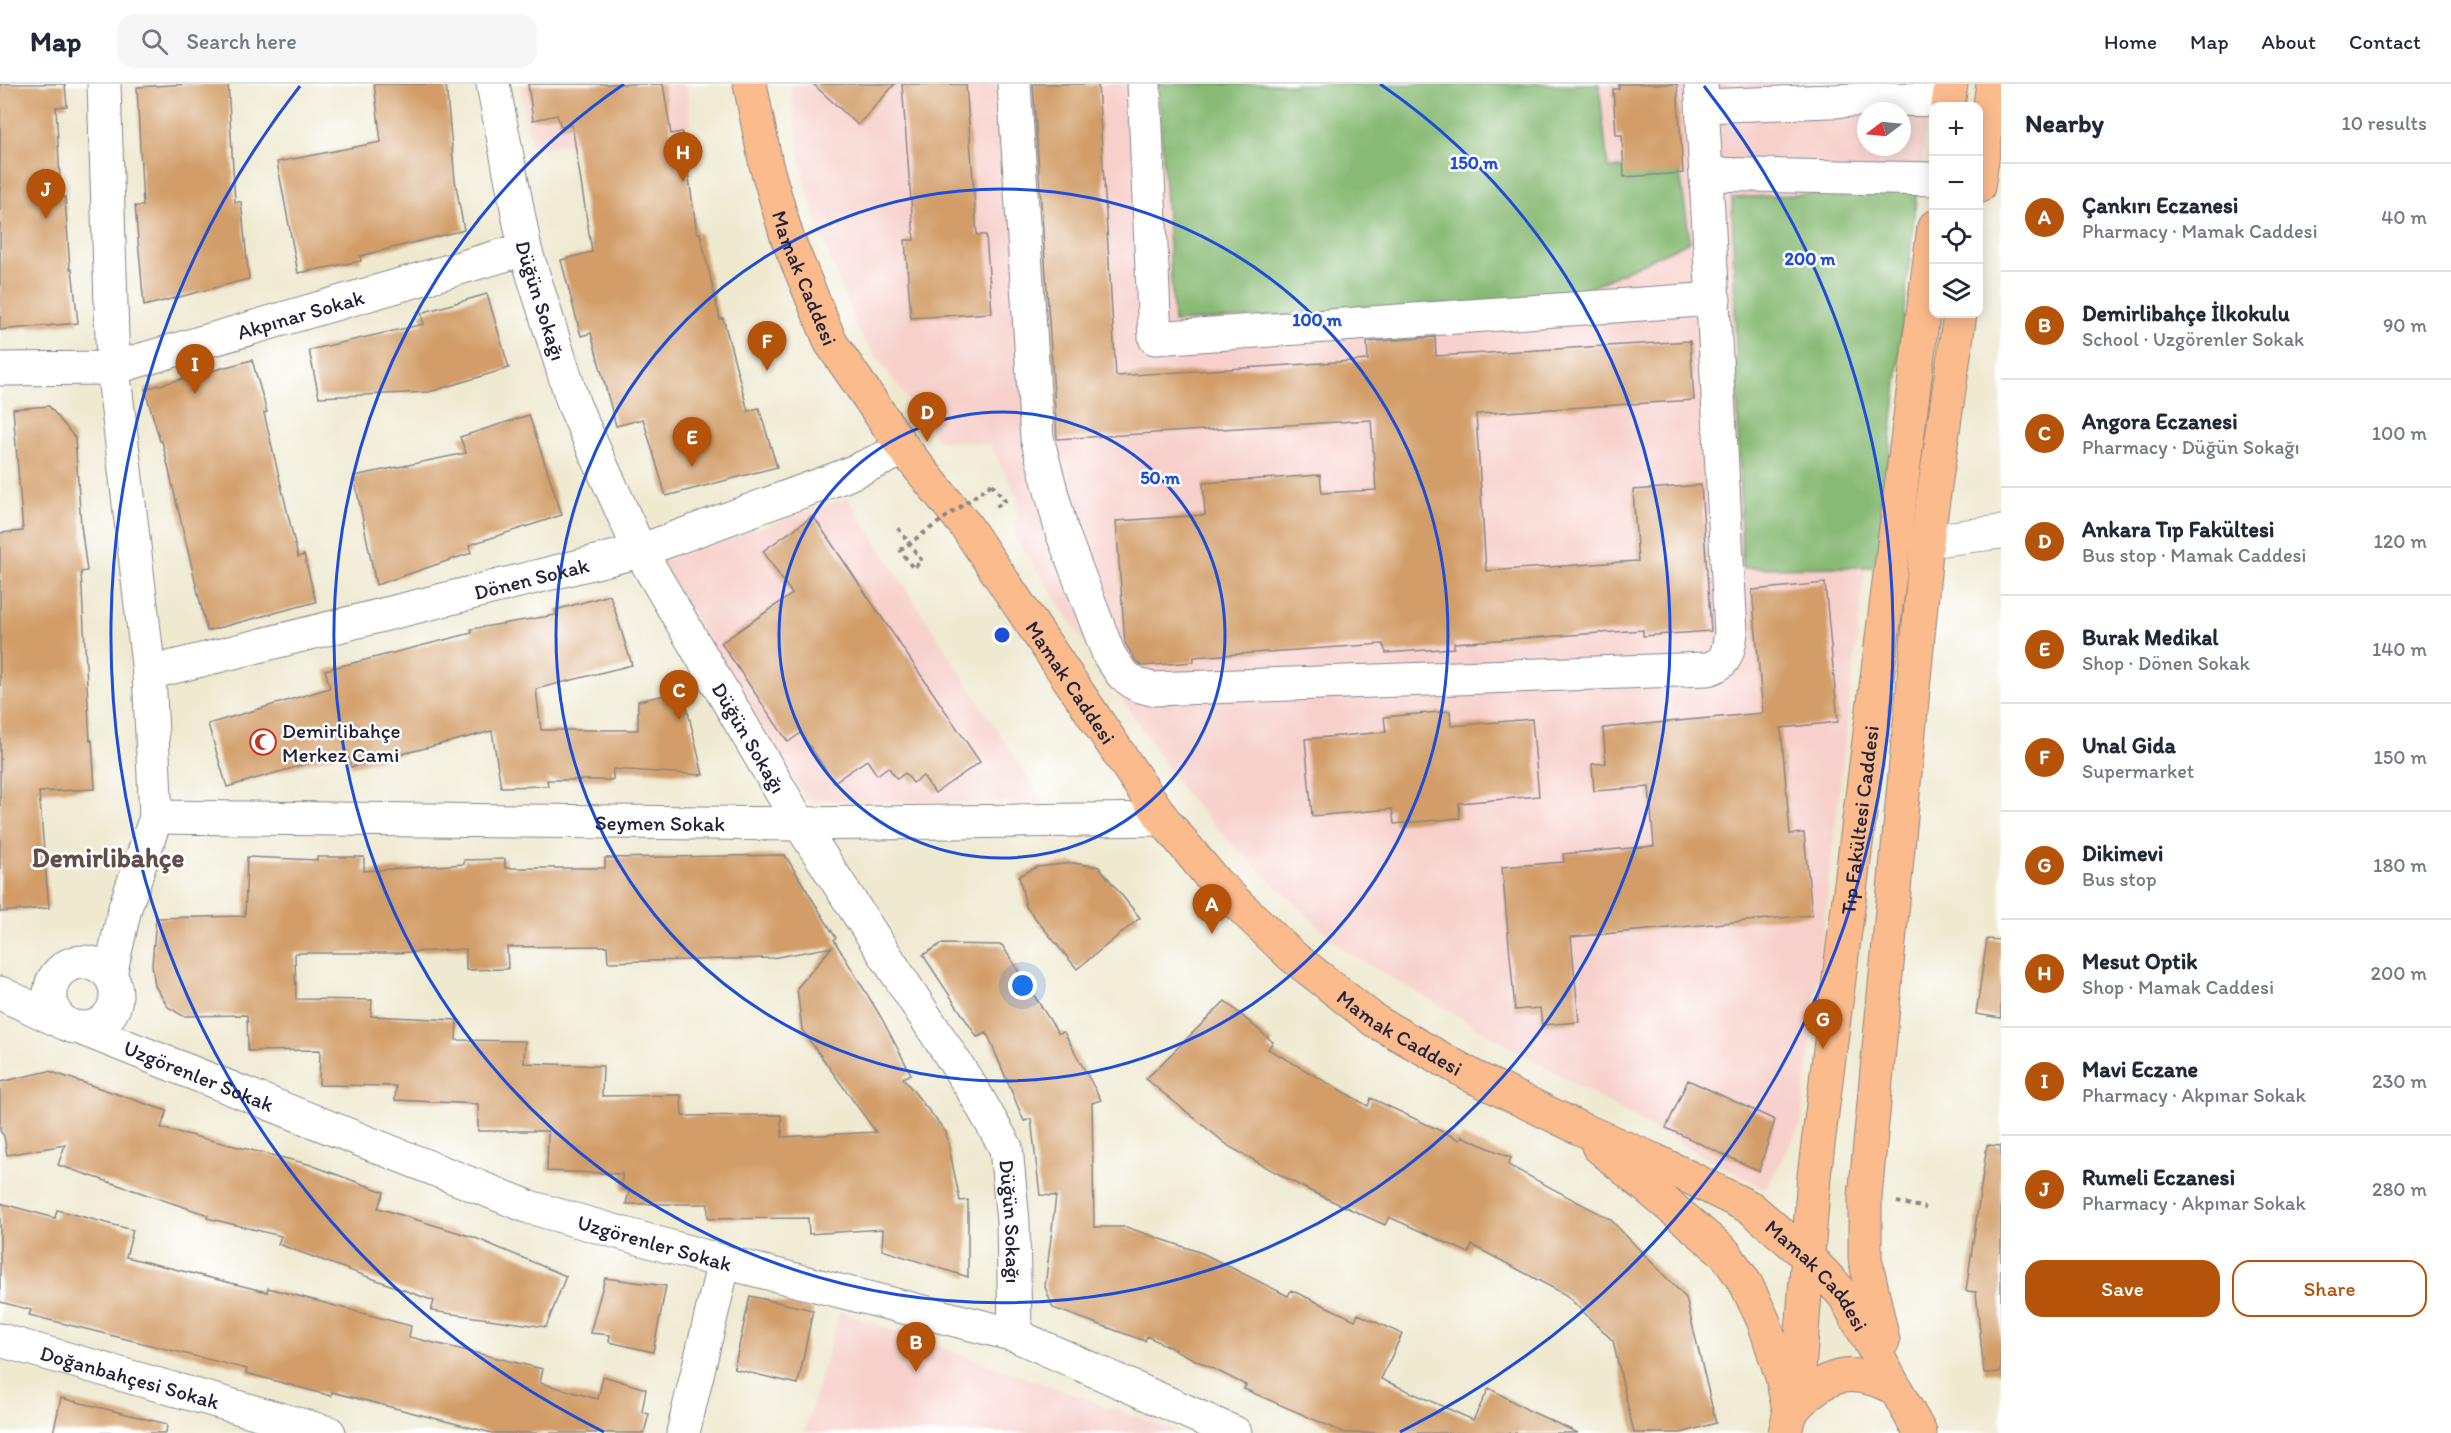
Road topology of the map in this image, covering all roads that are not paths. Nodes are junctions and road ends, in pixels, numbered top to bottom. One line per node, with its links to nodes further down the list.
1 (104, 84): 17 (street)
2 (493, 84): 13 (street, Düğün Sokağı)
3 (750, 84): 19 (main road, Mamak Caddesi)
4 (1014, 84): 15 (street)
5 (1144, 84): 15 (street)
6 (1994, 84): 10 (main road)
7 (1764, 94): 8 (street); 9 (street)
8 (1702, 95): 11 (street)
9 (1949, 97)
10 (1983, 156)
11 (1708, 174): 12 (street); 15 (street)
12 (1929, 179)
13 (525, 249): 17 (street, Akpınar Sokak); 22 (street, Düğün Sokağı)
14 (1929, 264): 34 (main road, Tıp Fakültesi Caddesi)
15 (1714, 299)
16 (1959, 318): 21 (main road, Tıp Fakültesi Caddesi)
17 (113, 368): 18 (street, Akpınar Sokak); 23 (street)
18 (0, 369)
19 (904, 449): 22 (street, Dönen Sokak); 25 (main road, Mamak Caddesi)
20 (2001, 532): 21 (street)
21 (1928, 541): 38 (main road, Tıp Fakültesi Caddesi)
22 (640, 551): 23 (street, Dönen Sokak); 26 (street, Düğün Sokağı)
23 (149, 673): 24 (street)
24 (156, 817): 26 (street, Seymen Sokak); 27 (street)
25 (1163, 819): 26 (street, Seymen Sokak); 33 (main road, Mamak Caddesi)
26 (800, 824): 36 (street, Düğün Sokağı)
27 (125, 908): 28 (street); 29 (street)
28 (64, 968): 29 (street); 30 (street); 31 (street)
29 (113, 986): 31 (street); 32 (street)
30 (1, 995): 31 (street, Uzgörenler Sokak)
31 (75, 1027): 32 (street, Uzgörenler Sokak)
32 (130, 1050): 35 (street, Uzgörenler Sokak)
33 (1579, 1128): 34 (main road, Mamak Caddesi); 39 (main road, Mamak Caddesi)
34 (1808, 1257): 38 (main road, Mamak Caddesi); 39 (main road, Tıp Fakültesi Caddesi)
35 (724, 1262): 36 (street, Uzgörenler Sokak); 41 (street)
36 (1015, 1335): 42 (street, Uzgörenler Sokak)
37 (0, 1340): 40 (street, Doğanbahçesi Sokak)
38 (1896, 1389): 39 (main road); 43 (main road)
39 (1787, 1423)
40 (329, 1433)
41 (683, 1433)
42 (1235, 1433)
43 (1920, 1433)

